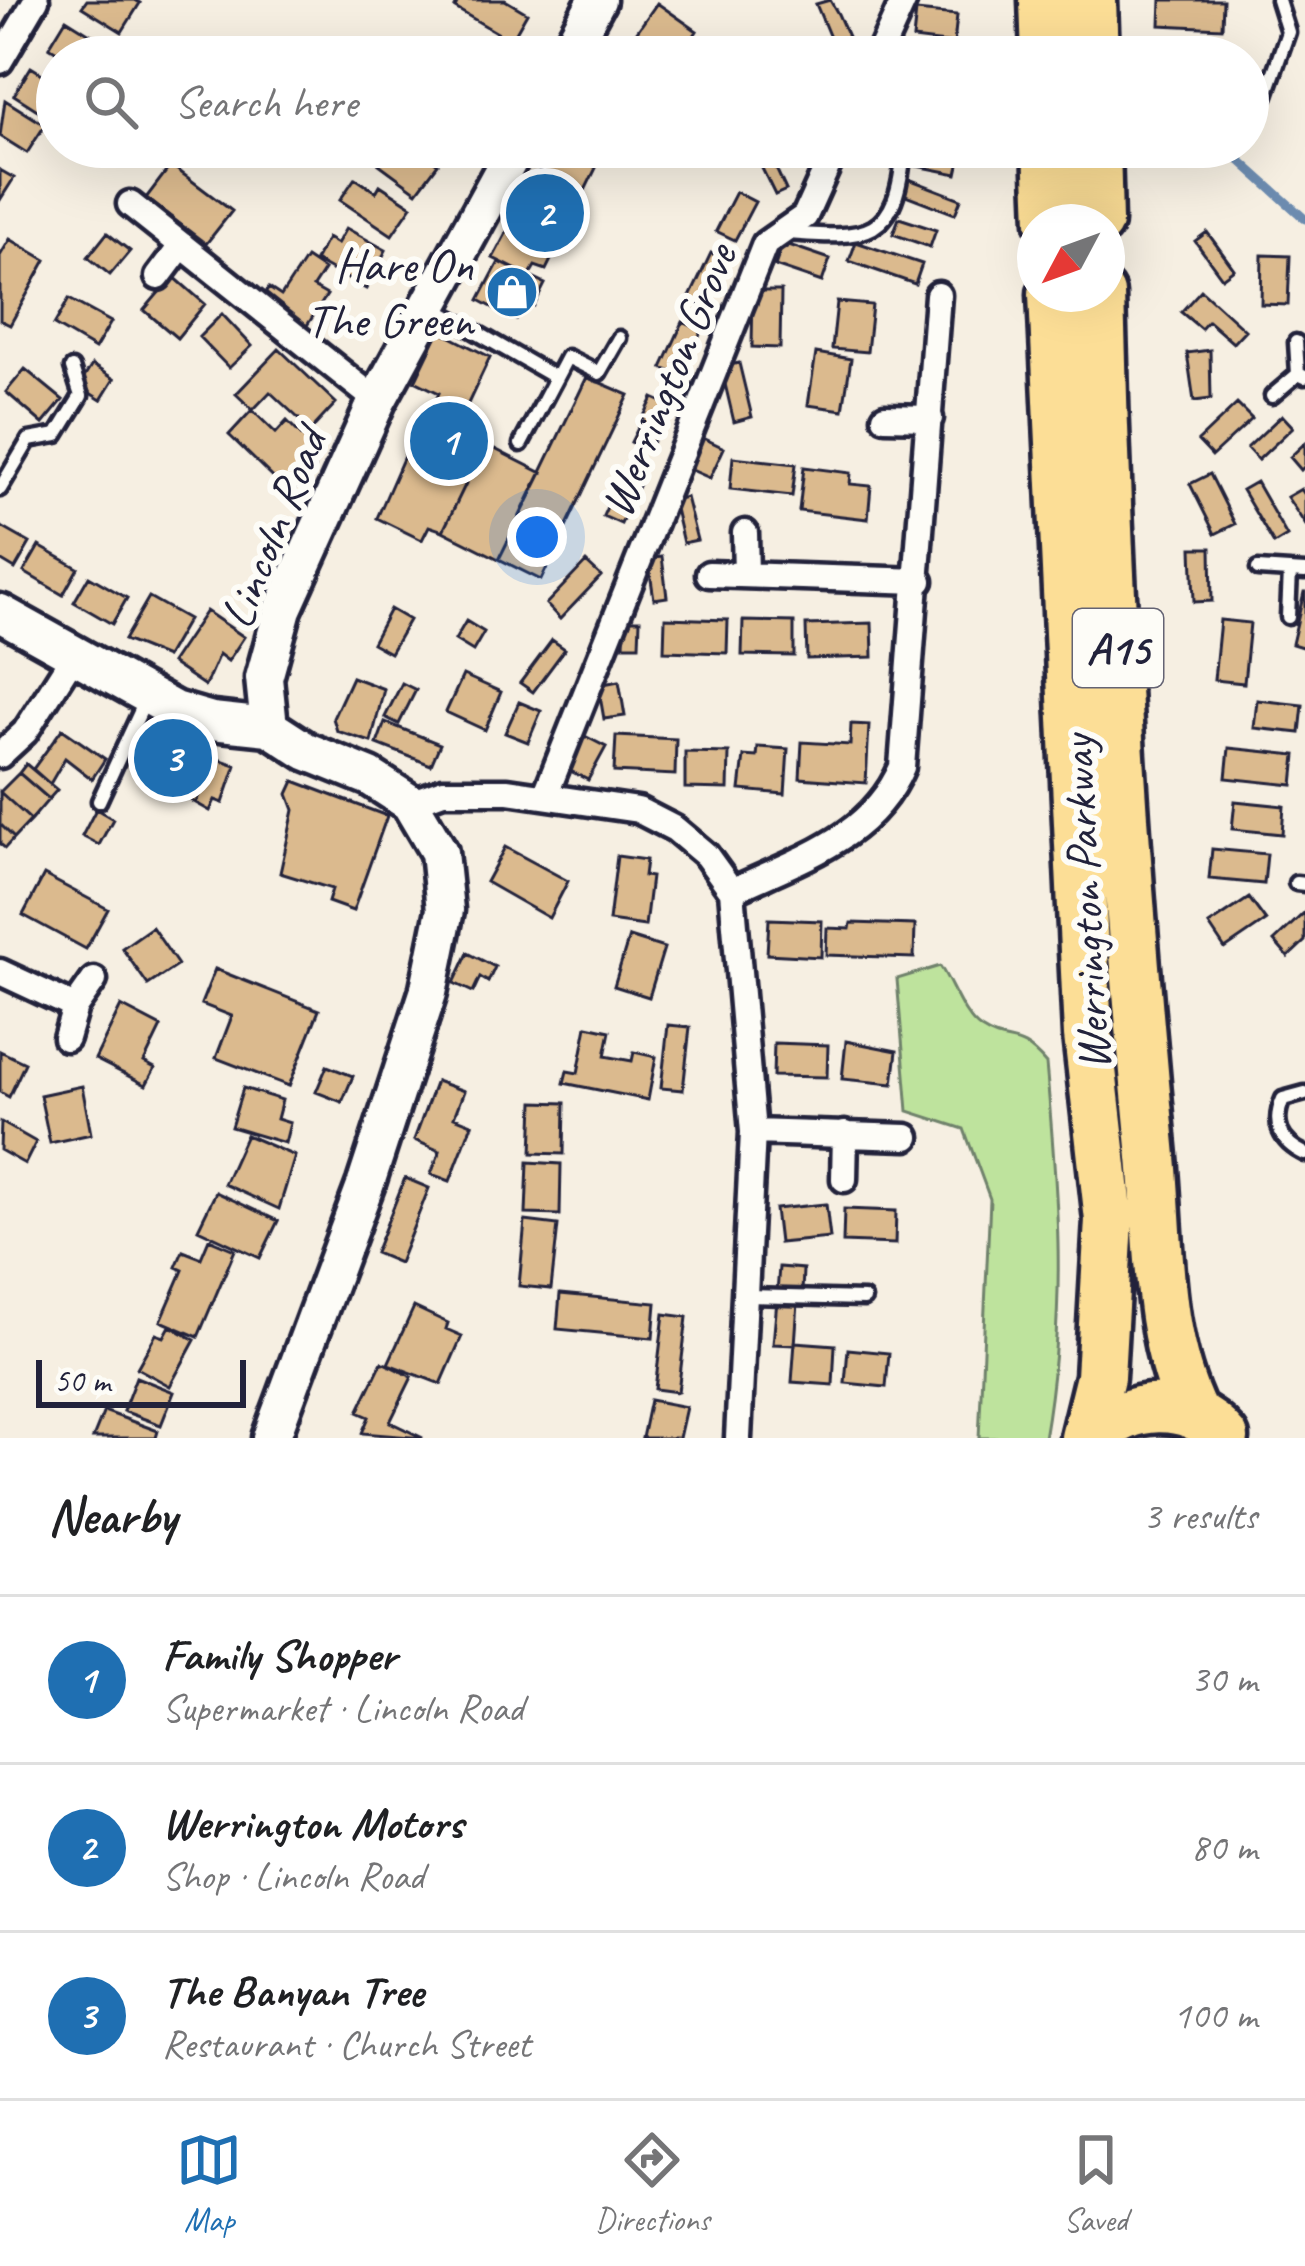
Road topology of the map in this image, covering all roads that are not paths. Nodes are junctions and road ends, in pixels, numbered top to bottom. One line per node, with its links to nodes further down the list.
1 (36, 0): 11 (street)
2 (597, 0): 7 (street)
3 (904, 0): 8 (street)
4 (1044, 0): 9 (highway)
5 (1092, 0): 10 (highway)
6 (1278, 0): 12 (lane)
7 (577, 36)
8 (888, 36)
9 (1045, 36)
10 (1093, 36)
11 (0, 61)
12 (1269, 86)
13 (504, 168): 25 (street, Lincoln Road)
14 (827, 168): 21 (street, Werrington Grove)
15 (899, 168): 21 (lane)
16 (1049, 168): 19 (highway)
17 (1097, 168): 20 (highway)
18 (130, 204): 22 (street)
19 (1050, 204)
20 (1098, 204)
21 (781, 232): 51 (street, Werrington Grove)
22 (182, 245): 23 (street); 34 (street)
23 (158, 277)
24 (938, 295): 36 (street)
25 (428, 305): 32 (lane); 34 (street, Lincoln Road)
26 (1054, 312): 70 (highway, Werrington Parkway / A15)
27 (1101, 312): 67 (highway, Werrington Parkway / A15)
28 (619, 338): 32 (lane)
29 (1296, 342): 31 (lane)
30 (72, 368): 38 (lane)
31 (1301, 375): 33 (lane)
32 (556, 378): 37 (lane)
33 (1272, 396)
34 (377, 401): 49 (street, Lincoln Road)
35 (884, 417): 36 (street)
36 (930, 418): 44 (street)
37 (521, 444)
38 (0, 489)
39 (745, 533): 43 (street)
40 (1258, 569): 41 (lane)
41 (1298, 572): 46 (lane)
42 (709, 574): 43 (street)
43 (746, 574): 44 (street)
44 (920, 580): 54 (street)
45 (0, 613): 47 (street)
46 (1288, 617)
47 (74, 655): 48 (street); 50 (street)
48 (148, 696): 49 (street); 52 (lane)
49 (269, 727): 53 (street)
50 (0, 755)
51 (545, 796): 53 (street); 54 (street)
52 (99, 801)
53 (410, 802): 68 (street)
54 (733, 891): 60 (street)
55 (0, 972): 57 (street)
56 (94, 980): 57 (street)
57 (75, 1007): 58 (street)
58 (66, 1038)
59 (1305, 1093): 63 (lane)
60 (753, 1132): 61 (street); 65 (street)
61 (845, 1134): 62 (street); 64 (street)
62 (907, 1137)
63 (1305, 1154)
64 (844, 1179)
65 (745, 1295): 66 (lane); 69 (street)
66 (864, 1299)
67 (1209, 1426): 70 (highway, A15)
68 (271, 1438)
69 (738, 1438)
70 (1089, 1438)

